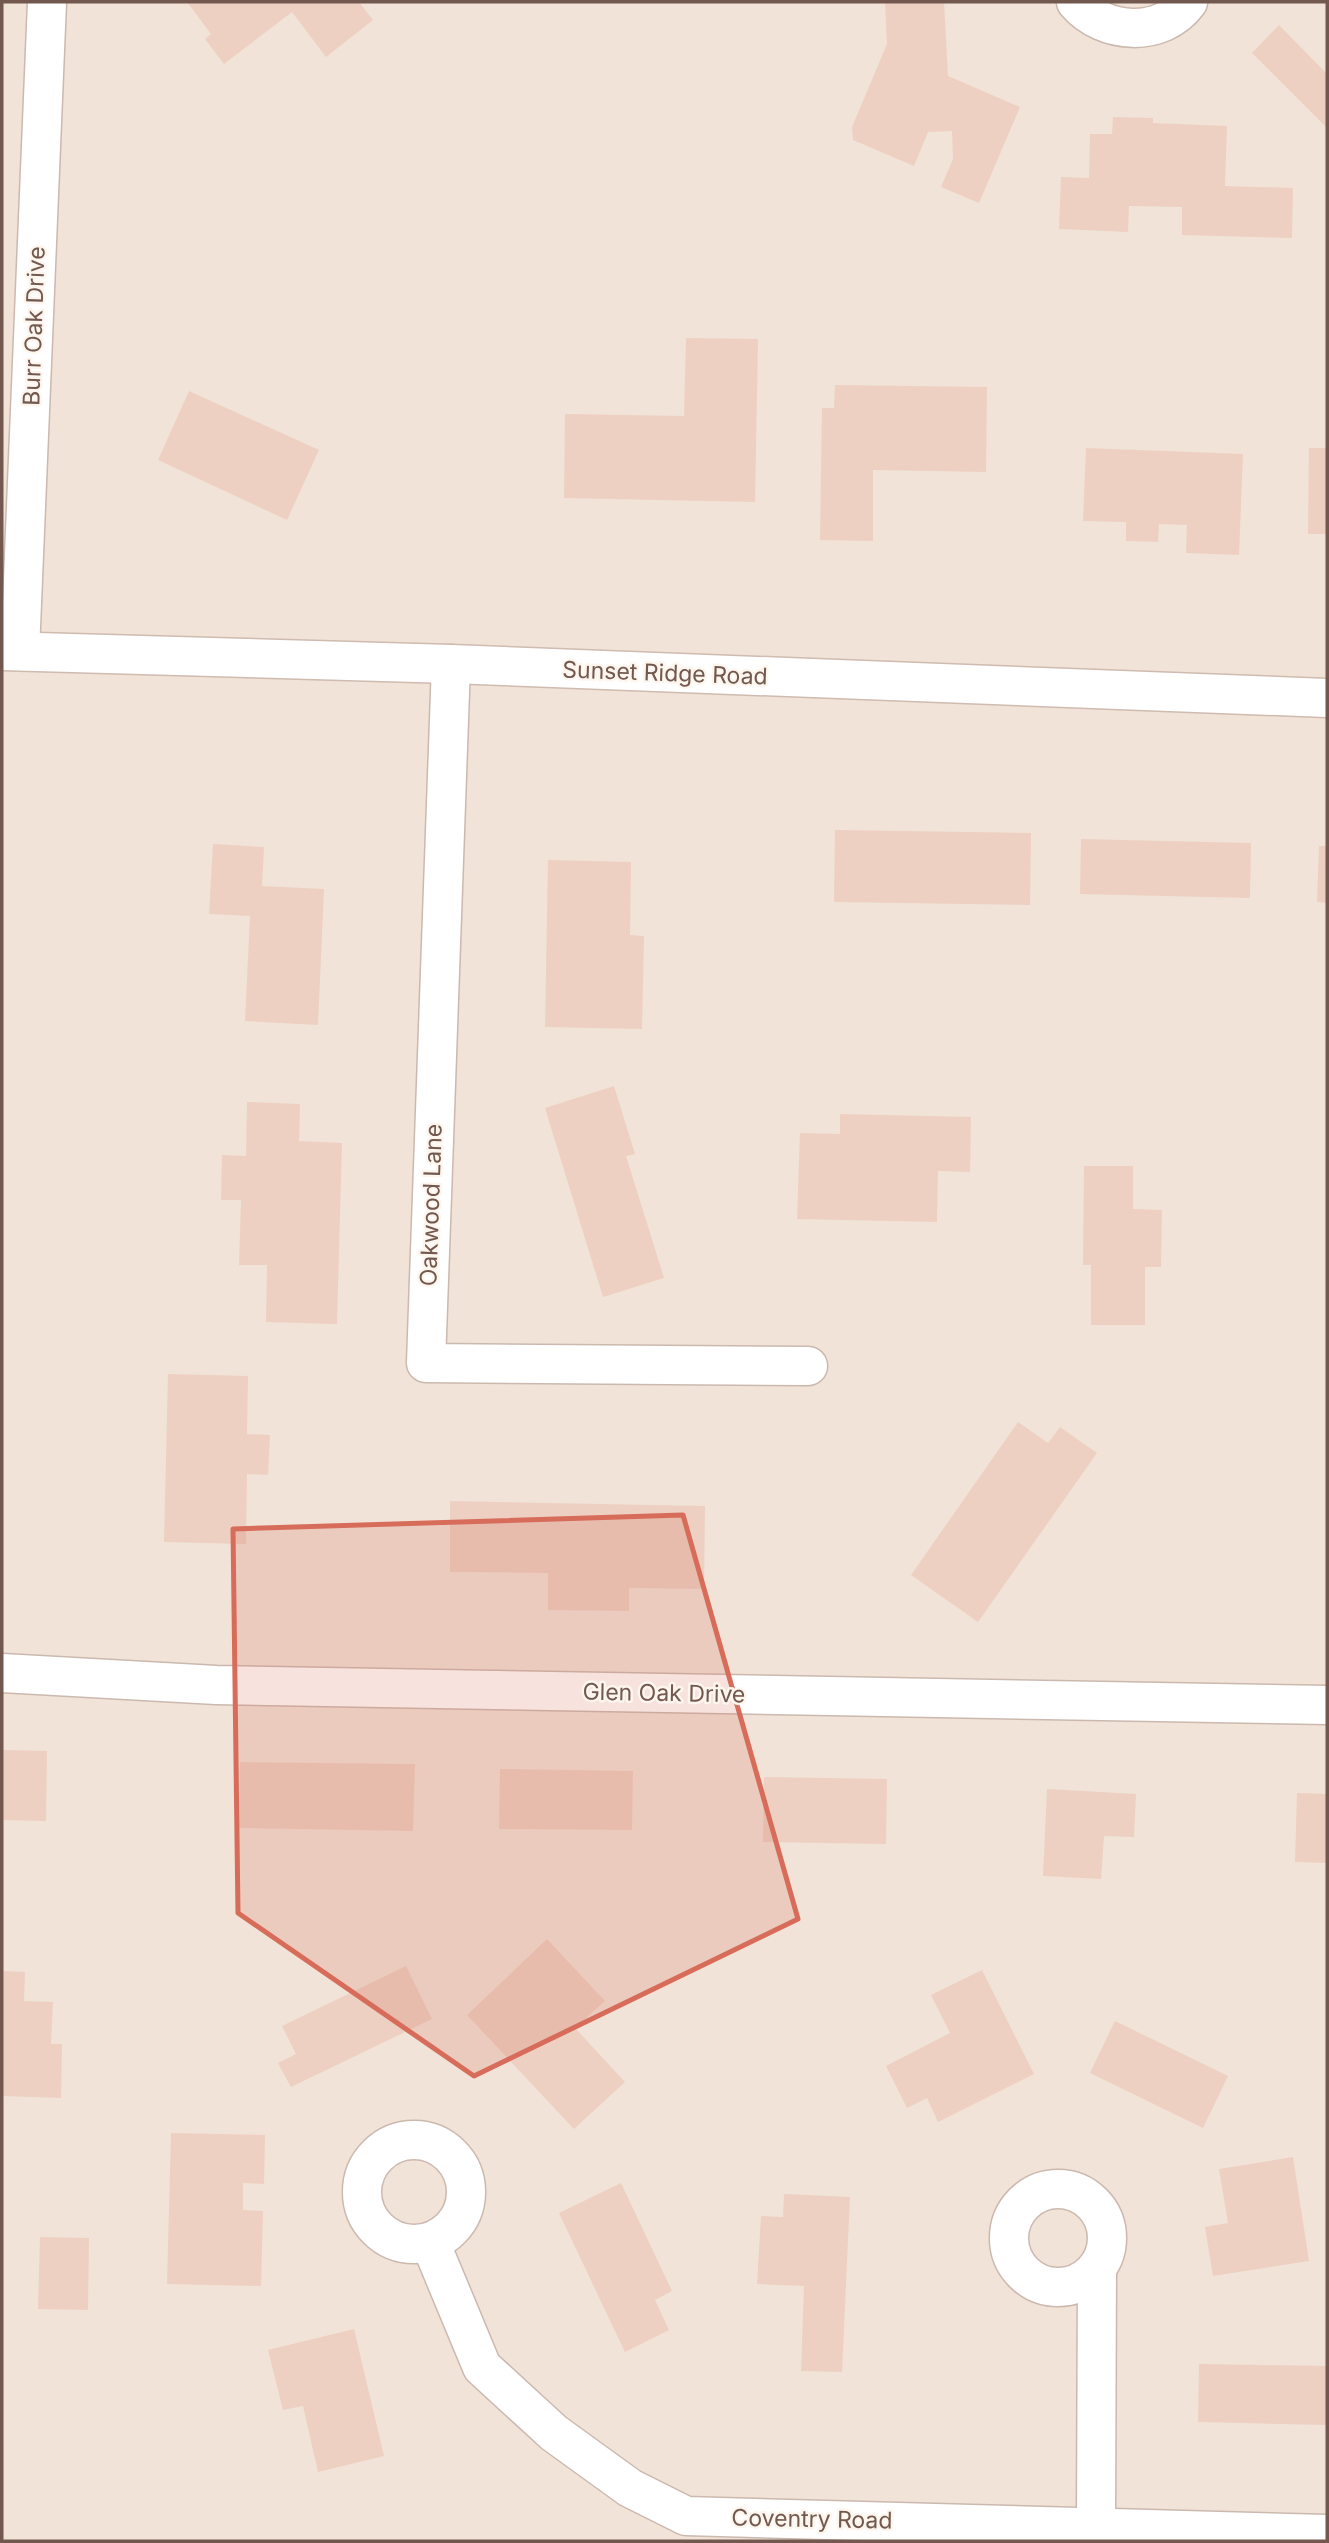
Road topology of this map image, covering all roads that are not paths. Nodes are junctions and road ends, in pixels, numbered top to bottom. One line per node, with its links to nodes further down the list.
1 (47, 2): 4 (street, Burr Oak Drive)
2 (1076, 2): 3 (street)
3 (1188, 2)
4 (11, 651): 5 (street, Sunset Ridge Road)
5 (451, 664): 6 (street, Sunset Ridge Road); 7 (street, Oakwood Lane)
6 (1327, 698)
7 (808, 1366)
8 (2, 1673): 9 (street, Glen Oak Drive)
9 (1327, 1705)
10 (430, 2242): 12 (street, Coventry Road)
11 (1097, 2268): 12 (street)
12 (1096, 2525): 13 (street, Coventry Road)
13 (1327, 2534)

